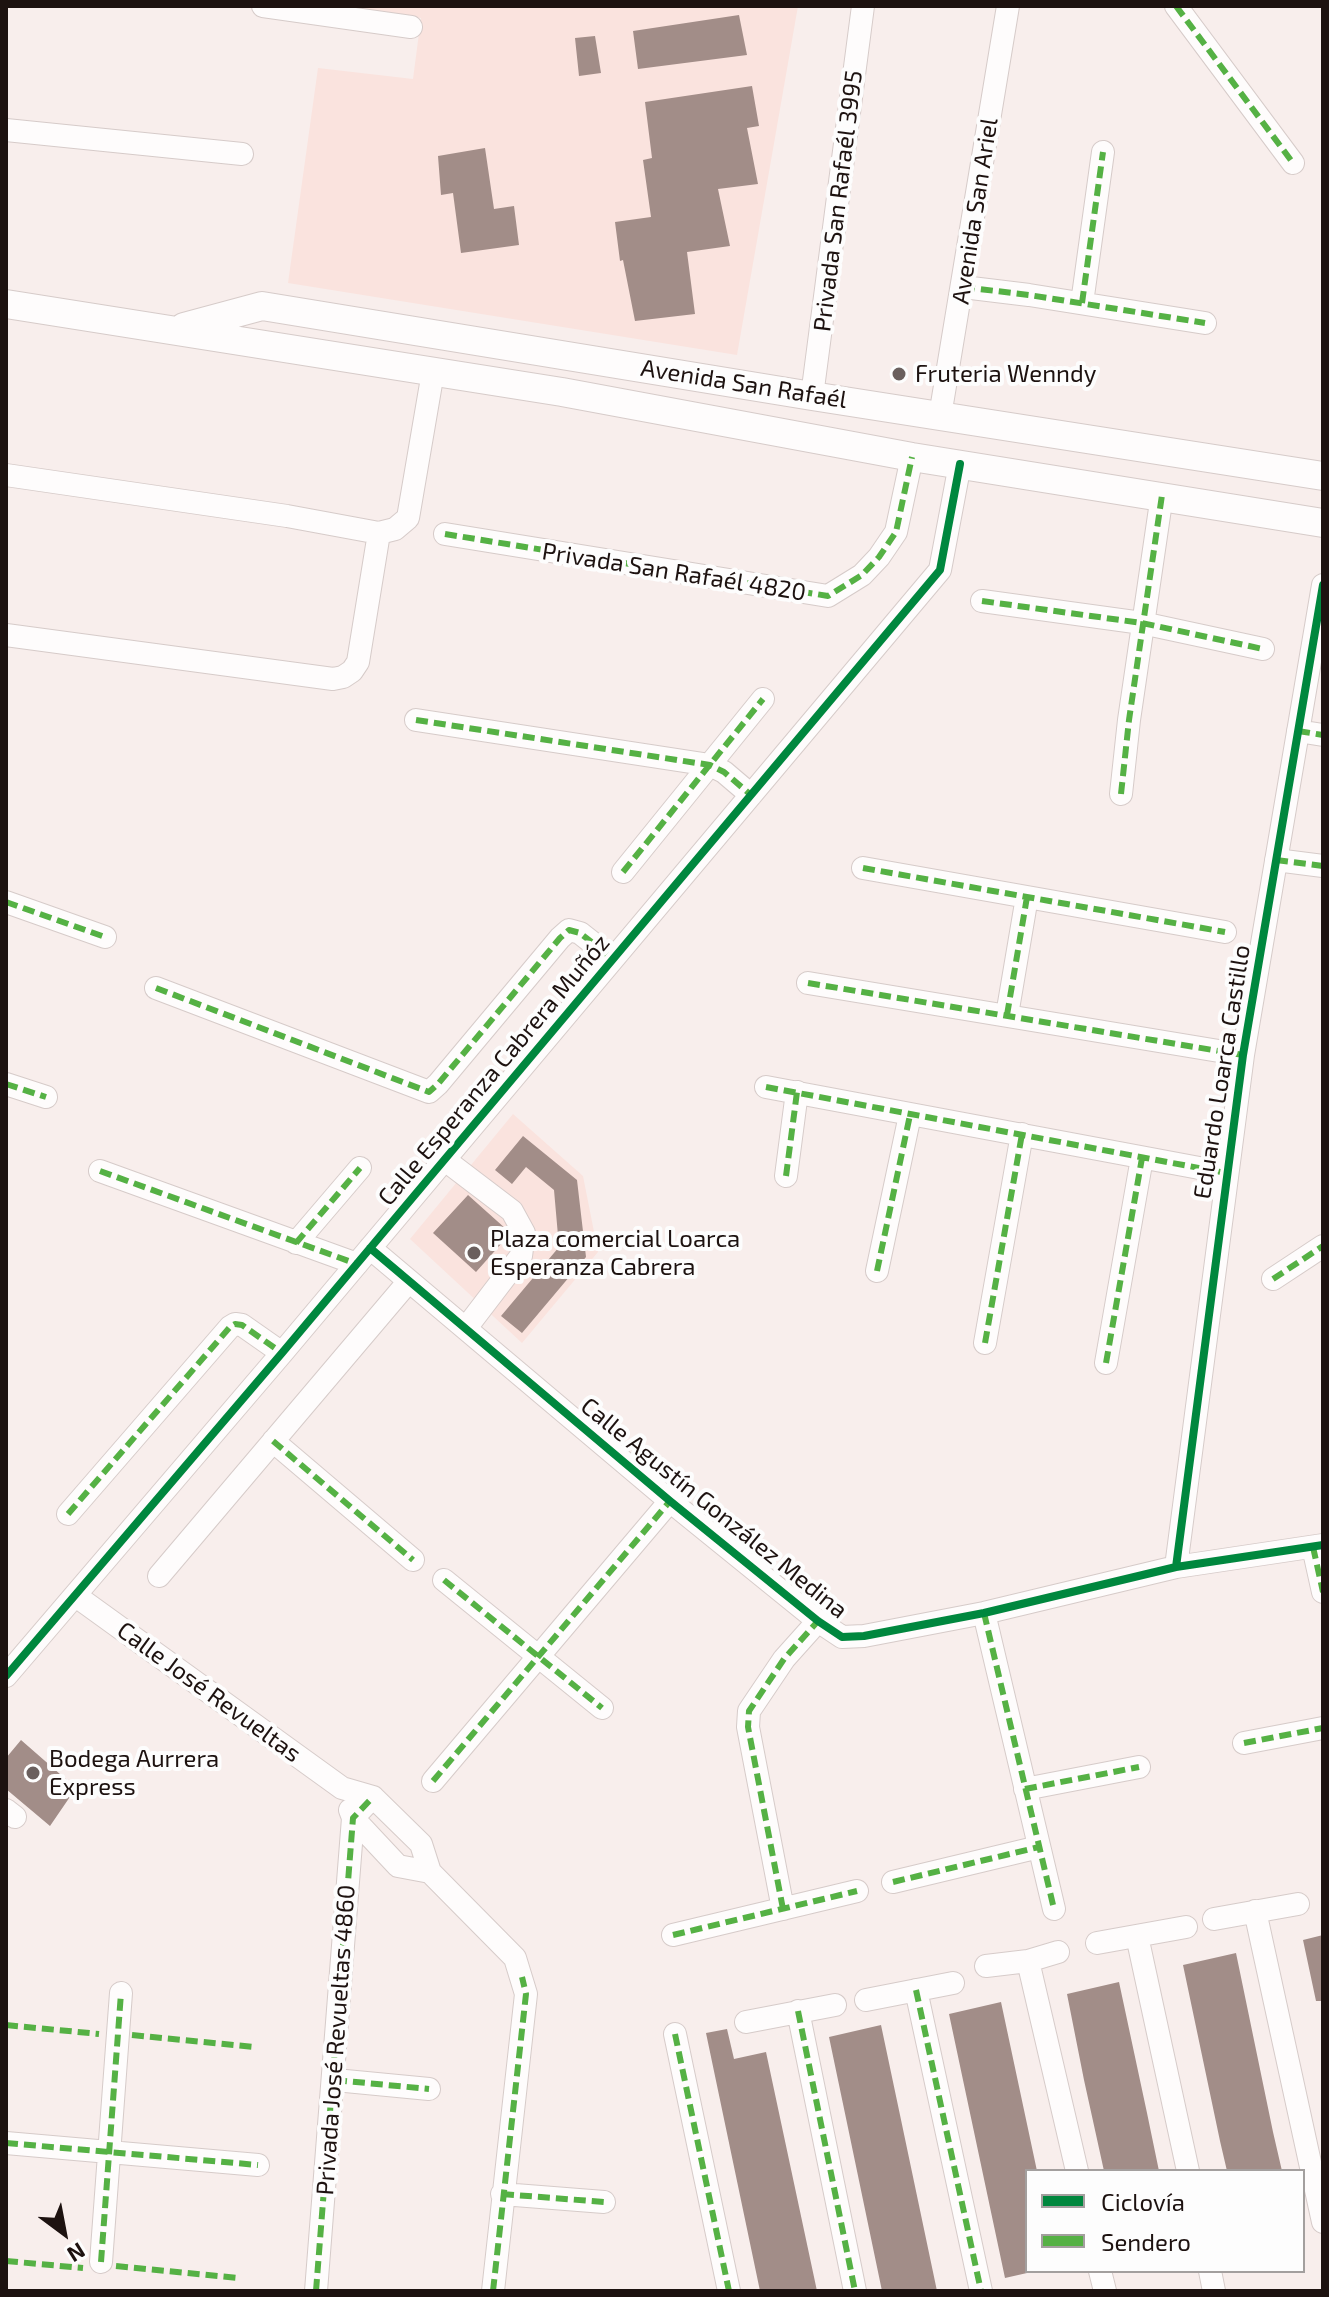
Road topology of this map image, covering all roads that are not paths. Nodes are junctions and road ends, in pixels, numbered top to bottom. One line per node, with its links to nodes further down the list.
1 (263, 6): 5 (street)
2 (863, 6): 18 (street, Privada San Rafaél 3995)
3 (1008, 6): 10 (street, Avenida San Ariel)
4 (1176, 6): 9 (street)
5 (411, 27)
6 (6, 130): 8 (street)
7 (1103, 152): 11 (street)
8 (242, 154)
9 (1293, 163)
10 (963, 287): 11 (street); 19 (street, Avenida San Ariel)
11 (1082, 303): 13 (street)
12 (6, 304): 14 (main road, Avenida San Rafaél)
13 (1205, 323)
14 (168, 331): 15 (main road, Avenida San Rafaél); 16 (main road, Avenida San Rafaél)
15 (568, 355): 17 (street); 18 (main road, Avenida San Rafaél)
16 (433, 372): 17 (main road, Avenida San Rafaél); 26 (street)
17 (562, 392): 20 (main road, Avenida San Rafaél)
18 (812, 396): 19 (main road, Avenida San Rafaél)
19 (940, 416): 23 (main road, Avenida San Rafaél)
20 (912, 457): 21 (main road, Avenida San Rafaél); 27 (street, Privada San Rafaél 4820)
21 (960, 464): 24 (main road, Avenida San Rafaél); 40 (street, Calle Esperanza Cabrera Muñóz)
22 (6, 475): 26 (street)
23 (1323, 476)
24 (1162, 495): 25 (main road, Avenida San Rafaél); 30 (street)
25 (1323, 523)
26 (379, 533): 31 (street)
27 (445, 534)
28 (1323, 585): 32 (street, Eduardo Loarca Castillo)
29 (982, 601): 30 (street)
30 (1142, 623): 33 (street); 39 (street)
31 (6, 635)
32 (1317, 643): 36 (street, Eduardo Loarca Castillo)
33 (1263, 649)
34 (763, 699): 38 (street)
35 (416, 720): 38 (street)
36 (1298, 731): 37 (street); 41 (street, Eduardo Loarca Castillo)
37 (1323, 735)
38 (710, 765): 40 (street); 44 (street)
39 (1121, 794)
40 (751, 795): 49 (street, Calle Esperanza Cabrera Muñóz)
41 (1276, 860): 42 (street); 53 (street, Eduardo Loarca Castillo)
42 (1323, 866)
43 (863, 868): 45 (street)
44 (623, 872)
45 (1027, 897): 47 (street); 52 (street)
46 (6, 902): 48 (street)
47 (1225, 932)
48 (105, 937)
49 (613, 959): 51 (street); 61 (street, Calle Esperanza Cabrera Muñóz)
50 (808, 983): 52 (street)
51 (156, 988)
52 (1007, 1015): 53 (street)
53 (1243, 1055): 64 (street, Eduardo Loarca Castillo)
54 (6, 1084): 57 (street)
55 (766, 1087): 56 (street)
56 (797, 1092): 58 (street); 65 (street)
57 (46, 1097)
58 (910, 1115): 59 (street); 69 (street)
59 (1022, 1134): 60 (street); 73 (street)
60 (1142, 1158): 64 (street); 75 (street)
61 (445, 1160): 68 (street, Calle Esperanza Cabrera Muñóz); 72 (street)
62 (360, 1168): 66 (street)
63 (100, 1171): 66 (street)
64 (1226, 1173): 81 (street, Eduardo Loarca Castillo)
65 (786, 1176)
66 (296, 1243): 68 (street)
67 (1323, 1246): 70 (street)
68 (364, 1256): 71 (street, Calle Agustín González Medina); 74 (street, Calle Esperanza Cabrera Muñóz)
69 (877, 1271)
70 (1273, 1279)
71 (409, 1281): 72 (street, Calle Agustín González Medina); 76 (street)
72 (466, 1328): 77 (street, Calle Agustín González Medina)
73 (985, 1343)
74 (282, 1353): 78 (street); 85 (street, Calle Esperanza Cabrera Muñóz)
75 (1106, 1363)
76 (273, 1441): 80 (street); 82 (street)
77 (670, 1501): 87 (street, Calle Agustín González Medina); 88 (street)
78 (68, 1514)
79 (1318, 1546): 81 (street, Calle Agustín González Medina); 84 (street)
80 (413, 1560)
81 (1176, 1567): 86 (street, Calle Agustín González Medina)
82 (159, 1576)
83 (444, 1580): 88 (street)
84 (1323, 1592)
85 (76, 1596): 89 (street, Calle Esperanza Cabrera Muñóz); 95 (street, Calle José Revueltas)
86 (984, 1613): 87 (street, Calle Agustín González Medina); 96 (street)
87 (818, 1621): 104 (street)
88 (540, 1657): 90 (street); 94 (street)
89 (6, 1676)
90 (602, 1708)
91 (1323, 1728): 92 (street)
92 (1244, 1743)
93 (1139, 1767): 96 (street)
94 (433, 1781)
95 (342, 1788): 97 (street, Calle José Revueltas); 98 (street, Calle José Revueltas)
96 (1025, 1789): 99 (street)
97 (373, 1797): 98 (street); 100 (street, Calle José Revueltas)
98 (353, 1818): 100 (street, Calle José Revueltas); 123 (street, Privada José Revueltas 4860)
99 (1039, 1847): 101 (street); 105 (street)
100 (430, 1872): 130 (street, Calle José Revueltas)
101 (893, 1882)
102 (857, 1891): 104 (street)
103 (1298, 1904): 106 (street)
104 (783, 1909): 109 (street)
105 (1054, 1909)
106 (1255, 1911): 107 (street); 132 (street)
107 (1214, 1919)
108 (1186, 1927): 110 (street)
109 (673, 1935)
110 (1137, 1936): 111 (street); 129 (street)
111 (1097, 1943)
112 (1058, 1952): 113 (street)
113 (1028, 1961): 114 (street); 128 (street)
114 (986, 1966)
115 (953, 1983): 116 (street)
116 (916, 1990): 118 (street); 138 (street)
117 (121, 1993): 126 (street)
118 (866, 2000)
119 (835, 2005): 120 (street)
120 (798, 2011): 121 (street); 137 (street)
121 (746, 2022)
122 (675, 2034): 136 (street)
123 (335, 2080): 124 (street); 134 (street, Privada José Revueltas 4860)
124 (429, 2089)
125 (6, 2143): 126 (street)
126 (109, 2153): 127 (street); 133 (street)
127 (258, 2165)
128 (1077, 2169)
129 (1188, 2169)
130 (502, 2194): 131 (street); 135 (street)
131 (604, 2202)
132 (1323, 2222)
133 (101, 2262)
134 (316, 2291)
135 (493, 2291)
136 (729, 2291)
137 (855, 2291)
138 (981, 2291)

